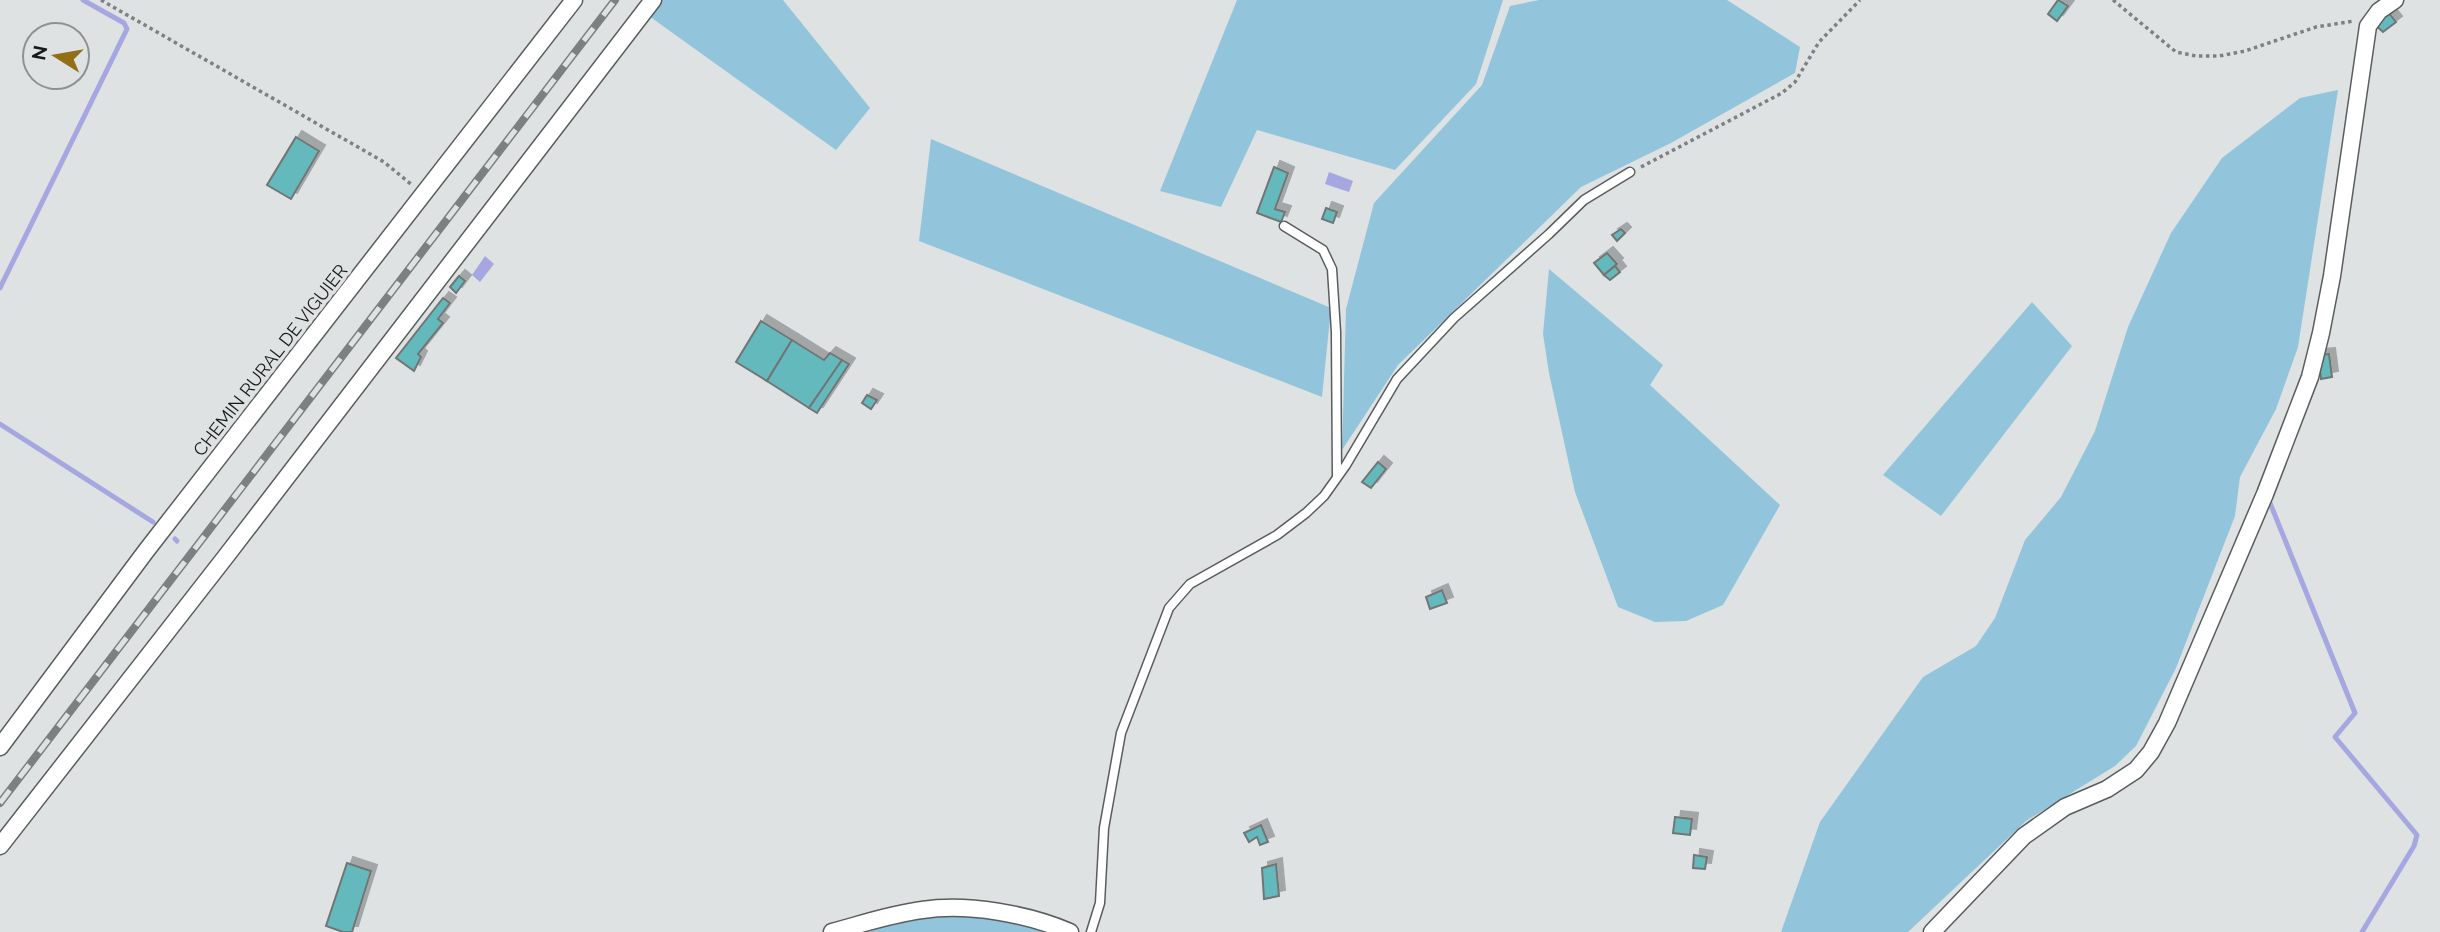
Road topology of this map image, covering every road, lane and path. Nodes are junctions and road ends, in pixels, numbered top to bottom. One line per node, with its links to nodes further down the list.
1 (102, 0): 9 (path)
2 (574, 0): 9 (street, CHEMIN RURAL DE VIGUIER)
3 (653, 0): 13 (street)
4 (1860, 0): 8 (path)
5 (2112, 0): 7 (path)
6 (2395, 0): 7 (street)
7 (2370, 22): 17 (street)
8 (1630, 172): 11 (lane)
9 (422, 198): 12 (street, CHEMIN RURAL DE VIGUIER)
10 (1284, 226): 11 (lane)
11 (1337, 476): 16 (lane)
12 (0, 747)
13 (0, 846)
14 (832, 932): 15 (street)
15 (1070, 932)
16 (1091, 932)
17 (1932, 932)

